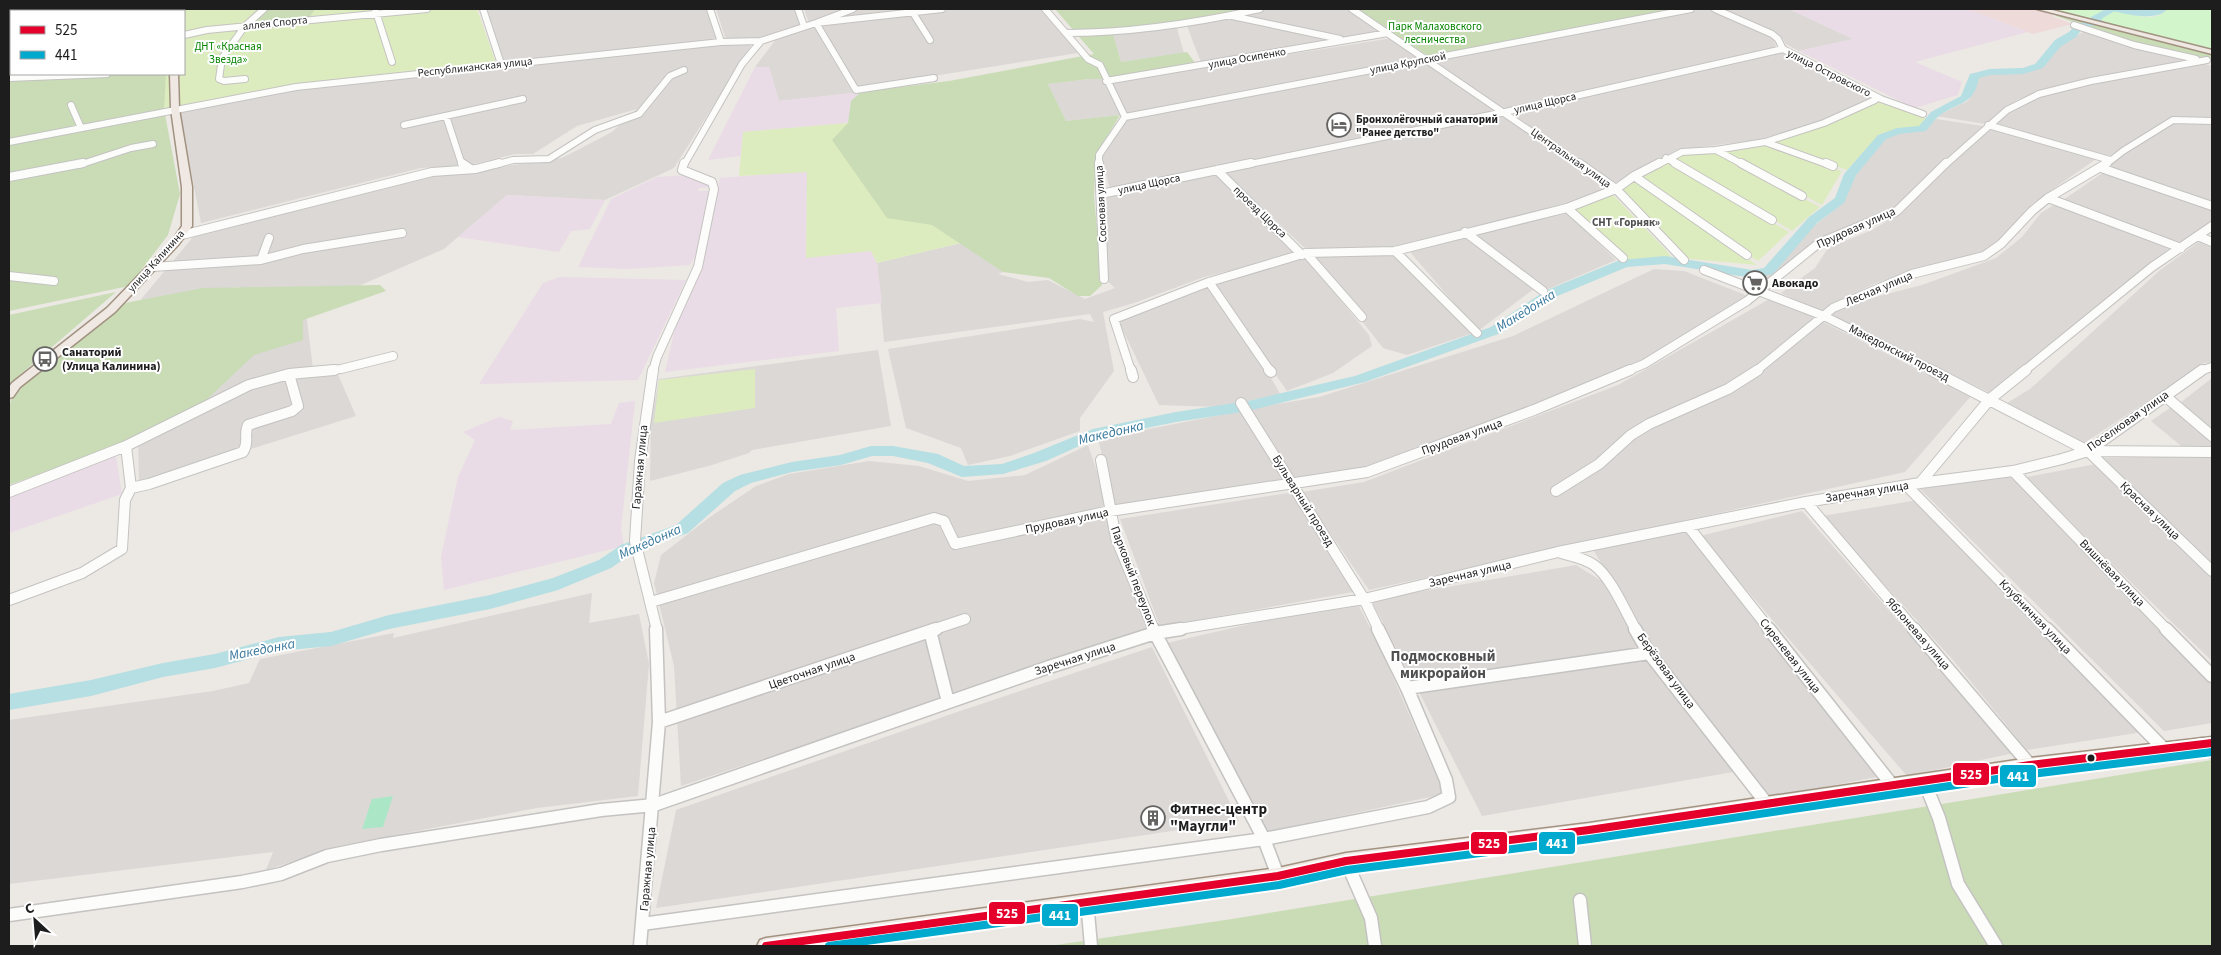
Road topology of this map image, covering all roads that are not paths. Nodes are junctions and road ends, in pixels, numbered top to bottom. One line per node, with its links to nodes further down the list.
1 (264, 9): 19 (street)
2 (427, 9): 14 (street, аллея Спорта)
3 (483, 9): 33 (street)
4 (710, 9): 27 (street)
5 (798, 9): 20 (street)
6 (853, 9): 17 (street)
7 (942, 9): 15 (street, Республиканская улица)
8 (1045, 9): 21 (street)
9 (1260, 9): 16 (street)
10 (1352, 9): 22 (street, Центральная улица)
11 (1691, 9): 30 (street, улица Крупской)
12 (1715, 9): 28 (street, улица Островского)
13 (2040, 9): 29 (main road)
14 (375, 11): 19 (street, аллея Спорта); 32 (street)
15 (913, 13): 17 (street, Республиканская улица); 24 (street)
16 (1228, 16): 21 (street); 26 (street)
17 (816, 23): 20 (street, Республиканская улица); 38 (street)
18 (2074, 25): 31 (street)
19 (245, 26): 23 (street, аллея Спорта); 39 (street)
20 (804, 26): 25 (street, Республиканская улица)
21 (1066, 33): 40 (street)
22 (1388, 33): 26 (street, улица Осипенко); 30 (street, Центральная улица)
23 (185, 35)
24 (930, 40)
25 (761, 41): 27 (street, Республиканская улица); 125 (street, Гаражная улица)
26 (1349, 41): 40 (street, улица Осипенко)
27 (721, 42): 33 (street, Республиканская улица)
28 (1783, 50): 45 (street, улица Щорса); 46 (street, улица Островского)
29 (2212, 52)
30 (1428, 59): 45 (street, Центральная улица); 48 (street, улица Крупской)
31 (2209, 61): 51 (street, Прудовая улица)
32 (392, 62)
33 (501, 64): 44 (street, Республиканская улица)
34 (684, 70): 61 (street)
35 (82, 75): 37 (street)
36 (174, 75): 44 (main road, улица Калинина)
37 (9, 78)
38 (934, 78)
39 (246, 79)
40 (1106, 81): 48 (street)
41 (522, 99): 47 (street)
42 (1875, 100): 54 (street)
43 (71, 105): 52 (street)
44 (175, 109): 52 (street, Республиканская улица); 75 (main road, улица Калинина)
45 (1506, 112): 62 (street, улица Щорса); 65 (street, Центральная улица)
46 (1923, 114)
47 (446, 116): 50 (street); 61 (street)
48 (1125, 117): 66 (street, Сосновая улица)
49 (2212, 121): 58 (street, Лесная улица)
50 (404, 125)
51 (1988, 125): 58 (street); 92 (street, Прудовая улица)
52 (81, 128): 53 (street, Республиканская улица)
53 (9, 142)
54 (1766, 142): 56 (street); 59 (street)
55 (153, 144): 64 (street)
56 (1716, 150): 57 (street); 67 (street)
57 (1666, 158): 63 (street); 71 (street)
58 (2110, 160): 60 (street, Лесная улица)
59 (1833, 166)
60 (2101, 168): 68 (street, Лесная улица); 69 (street)
61 (471, 169): 75 (street)
62 (1217, 170): 66 (street, улица Щорса); 81 (street, проезд Щорса)
63 (1634, 176): 65 (street); 82 (street)
64 (9, 177)
65 (1616, 189): 70 (street); 85 (street, Центральная улица)
66 (1101, 194): 89 (street, Сосновая улица)
67 (1802, 196)
68 (2048, 198): 79 (street); 94 (street, Лесная улица)
69 (2212, 206)
70 (1567, 208): 73 (street); 83 (street)
71 (1772, 220)
72 (2212, 226): 76 (street, Заречная улица)
73 (1465, 232): 80 (street); 93 (street)
74 (402, 233): 84 (street)
75 (182, 235): 86 (main road, улица Калинина)
76 (2198, 236): 78 (street); 79 (street, Заречная улица)
77 (269, 238): 84 (street)
78 (2212, 242)
79 (2180, 248): 104 (street, Заречная улица)
80 (1395, 251): 81 (street); 96 (street)
81 (1304, 254): 91 (street); 95 (street, проезд Щорса)
82 (1747, 255)
83 (1623, 258)
84 (262, 260): 86 (street)
85 (1684, 260)
86 (152, 266): 102 (main road, улица Калинина)
87 (1704, 270): 92 (street, Македонский проезд)
88 (9, 276): 90 (street)
89 (1104, 279)
90 (54, 281)
91 (1210, 282): 99 (street); 101 (street)
92 (1760, 290): 94 (street, Македонский проезд); 112 (street, Прудовая улица)
93 (1543, 291)
94 (1824, 316): 104 (street, Македонский проезд); 116 (street, Лесная улица)
95 (1362, 317)
96 (1477, 333)
97 (393, 356): 100 (street)
98 (2212, 367): 103 (street, Поселковая улица)
99 (1271, 372)
100 (289, 374): 107 (street); 115 (street)
101 (1133, 377)
102 (9, 394)
103 (2165, 396): 106 (street); 108 (street, Поселковая улица)
104 (1990, 399): 108 (street, Македонский проезд); 113 (street, Заречная улица)
105 (1243, 407): 112 (street, Бульварный проезд)
106 (2212, 436)
107 (126, 446): 115 (street); 117 (street)
108 (2088, 450): 109 (street); 111 (street, Поселковая улица); 122 (street, Красная улица)
109 (2212, 452)
110 (1101, 460): 119 (street, Парковый переулок)
111 (2013, 471): 113 (street, Поселковая улица); 130 (street, Вишнёвая улица)
112 (1293, 484): 119 (street, Прудовая улица); 123 (street, Бульварный проезд)
113 (1920, 484): 114 (street, Заречная улица)
114 (1906, 486): 118 (street, Заречная улица); 135 (street, Клубничная улица)
115 (131, 488): 124 (street)
116 (1556, 491)
117 (9, 492)
118 (1806, 502): 120 (street, Заречная улица); 136 (street, Яблоневая улица)
119 (1110, 511): 125 (street, Прудовая улица); 128 (street, Парковый переулок)
120 (1688, 526): 121 (street, Заречная улица); 138 (street, Сиреневая улица)
121 (1558, 552): 123 (street, Заречная улица); 129 (street, Берёзовая улица)
122 (2212, 571)
123 (1364, 598): 128 (street, Заречная улица); 131 (street, Бульварный проезд)
124 (9, 600)
125 (651, 602): 133 (street, Гаражная улица)
126 (965, 619): 127 (street, Цветочная улица)
127 (930, 631): 132 (street); 133 (street, Цветочная улица)
128 (1155, 633): 132 (street, Заречная улица); 141 (street, Парковый переулок)
129 (1649, 653): 131 (street); 140 (street, Берёзовая улица)
130 (2212, 676)
131 (1407, 688): 141 (street, Бульварный проезд)
132 (948, 702): 139 (street, Заречная улица)
133 (659, 722): 139 (street, Гаражная улица)
134 (2209, 746): 135 (main road)
135 (2163, 748): 136 (main road)
136 (2030, 766): 137 (main road)
137 (1924, 781): 138 (main road); 153 (street)
138 (1892, 785): 140 (main road)
139 (654, 804): 146 (street, Заречная улица); 147 (street, Гаражная улица)
140 (1767, 804): 142 (main road)
141 (1264, 839): 143 (street, Парковый переулок); 147 (street)
142 (1346, 861): 143 (main road); 151 (street)
143 (1278, 876): 145 (main road)
144 (1580, 900): 152 (street)
145 (1088, 901): 149 (main road); 150 (street)
146 (9, 915)
147 (642, 924): 148 (street, Гаражная улица)
148 (640, 946)
149 (766, 946)
150 (1091, 946)
151 (1375, 946)
152 (1585, 946)
153 (1996, 946)

